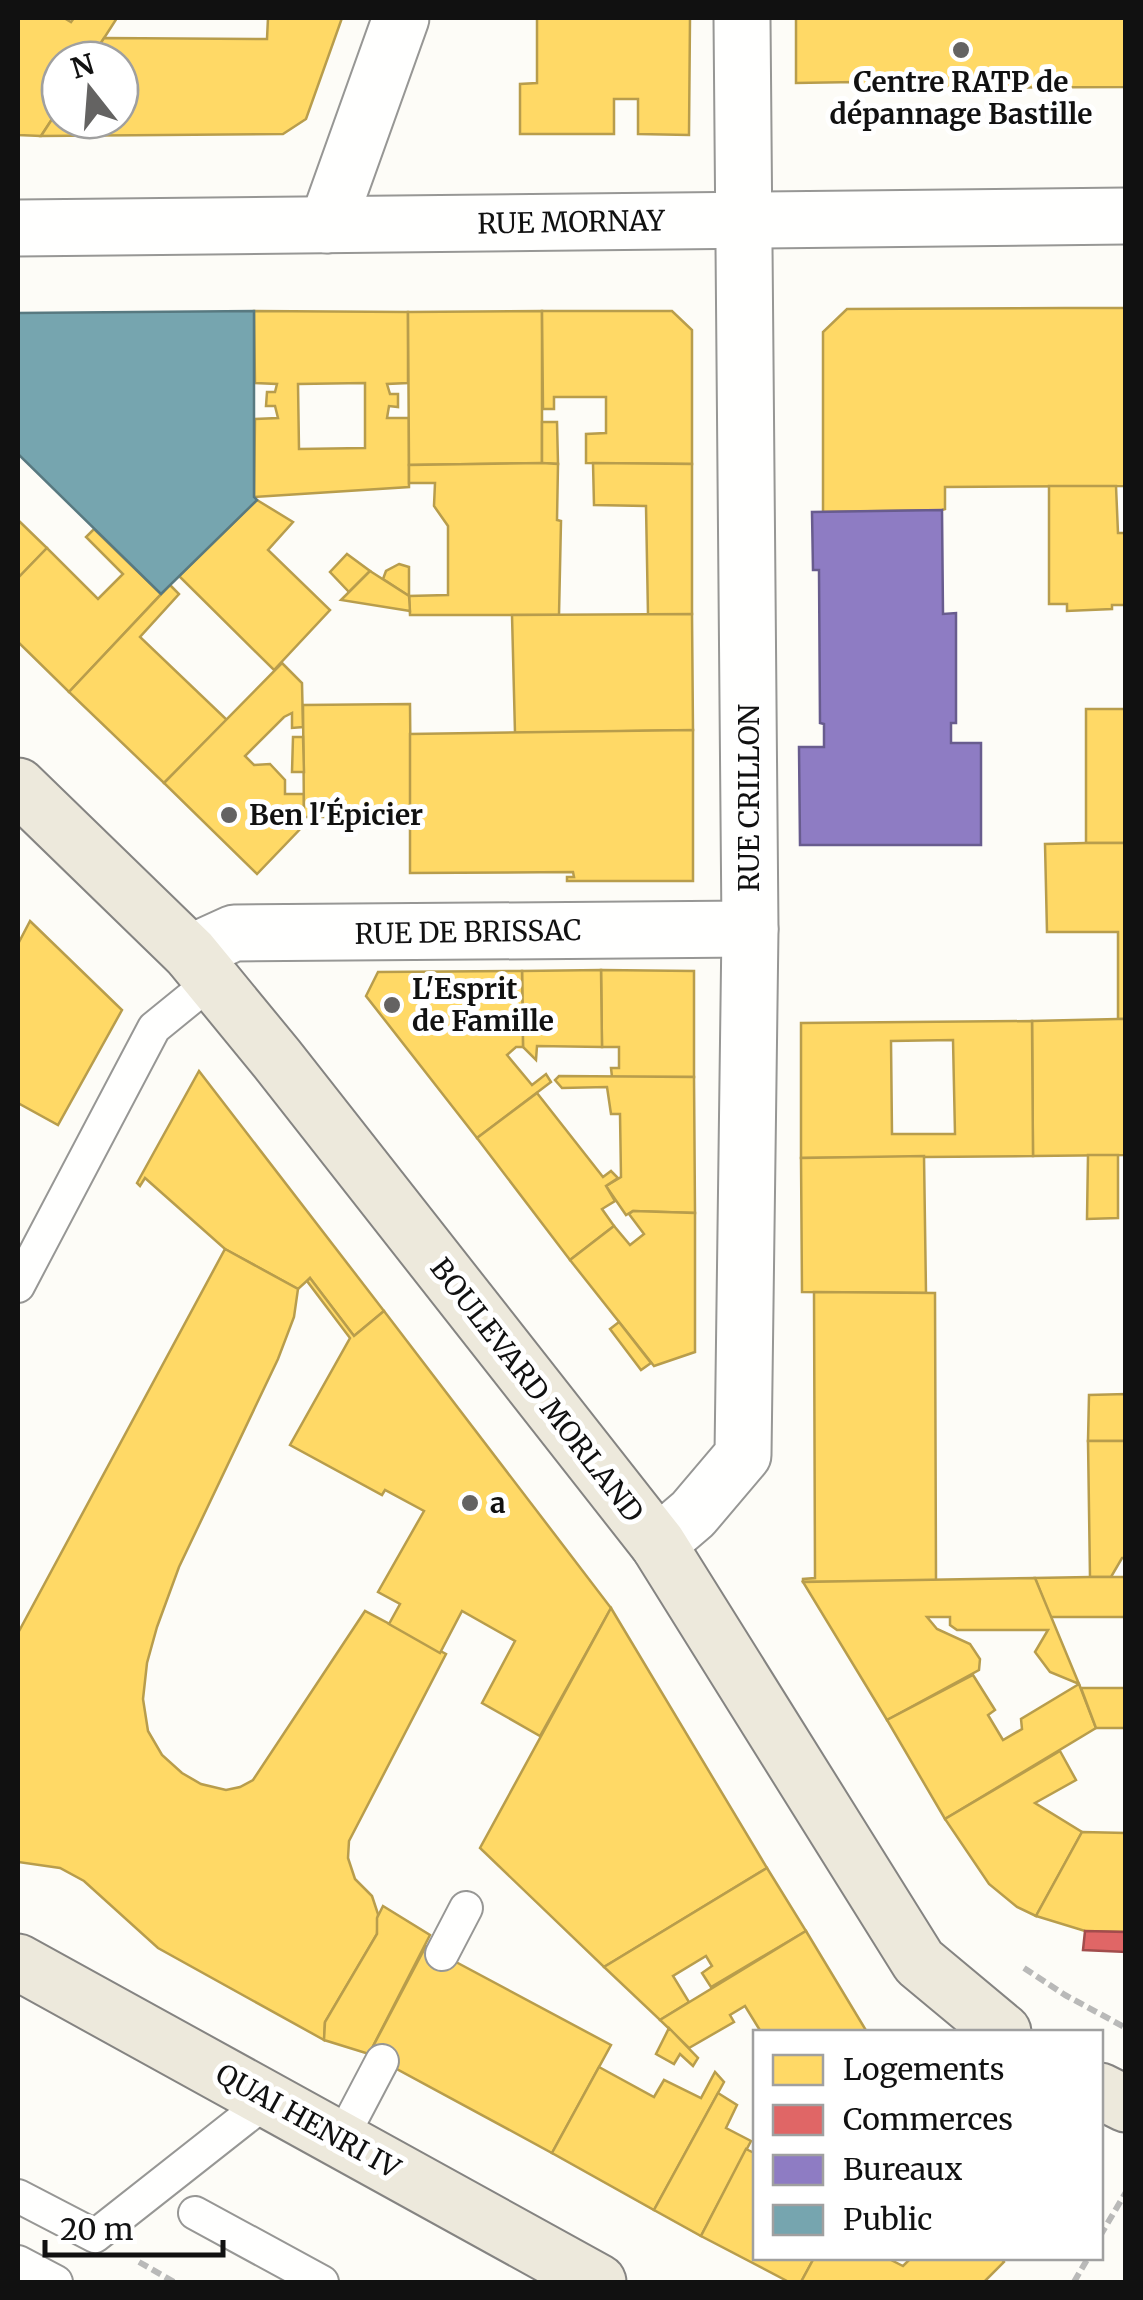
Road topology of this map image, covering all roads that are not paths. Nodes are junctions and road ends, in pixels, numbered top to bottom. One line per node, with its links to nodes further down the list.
1 (400, 18): 5 (street)
2 (742, 18): 4 (street, RUE CRILLON)
3 (1126, 216): 4 (street, RUE MORNAY)
4 (744, 220): 5 (street, RUE MORNAY); 8 (street, RUE CRILLON)
5 (327, 225): 6 (street, RUE MORNAY)
6 (18, 228)
7 (18, 786): 9 (main road, BOULEVARD MORLAND)
8 (750, 929): 9 (street, RUE DE BRISSAC); 11 (street, RUE CRILLON)
9 (201, 967): 10 (lane); 11 (main road, BOULEVARD MORLAND)
10 (18, 1286)
11 (658, 1544): 15 (main road, BOULEVARD MORLAND)
12 (466, 1908): 13 (lane)
13 (442, 1954)
14 (18, 1962): 18 (main road, QUAI HENRI IV)
15 (1000, 2030)
16 (382, 2061): 20 (lane)
17 (1103, 2092): 19 (main road)
18 (269, 2099): 20 (main road, QUAI HENRI IV); 21 (lane)
19 (1126, 2104)
20 (341, 2139): 26 (main road, QUAI HENRI IV)
21 (18, 2196)
22 (195, 2212): 25 (lane)
23 (18, 2262): 24 (lane)
24 (56, 2282)
25 (322, 2282)
26 (598, 2282)

